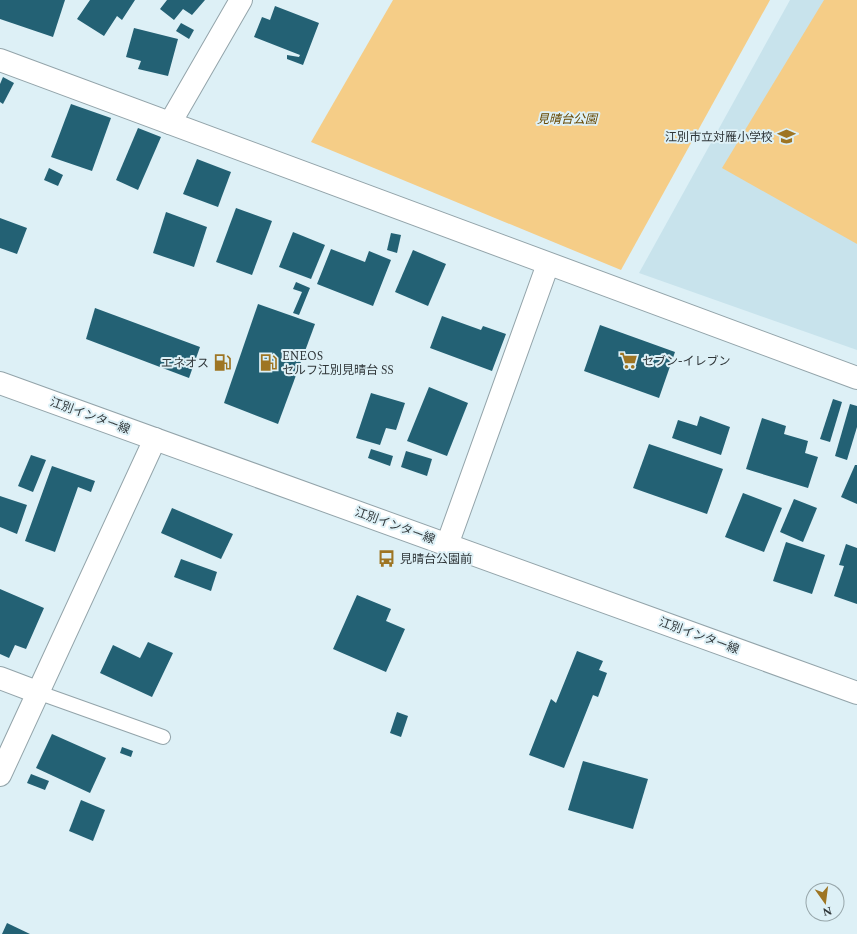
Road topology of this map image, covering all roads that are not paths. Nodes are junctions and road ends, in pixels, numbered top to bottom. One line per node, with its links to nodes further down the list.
1 (241, 0): 3 (street)
2 (0, 60): 3 (street)
3 (170, 123): 4 (street)
4 (548, 264): 5 (street); 8 (street)
5 (857, 378)
6 (0, 383): 7 (street, 江別インター線)
7 (155, 439): 8 (street, 江別インター線); 10 (street)
8 (447, 545): 11 (street, 江別インター線)
9 (0, 678): 10 (street)
10 (37, 692): 12 (lane); 13 (street)
11 (857, 693)
12 (163, 737)
13 (0, 775)

